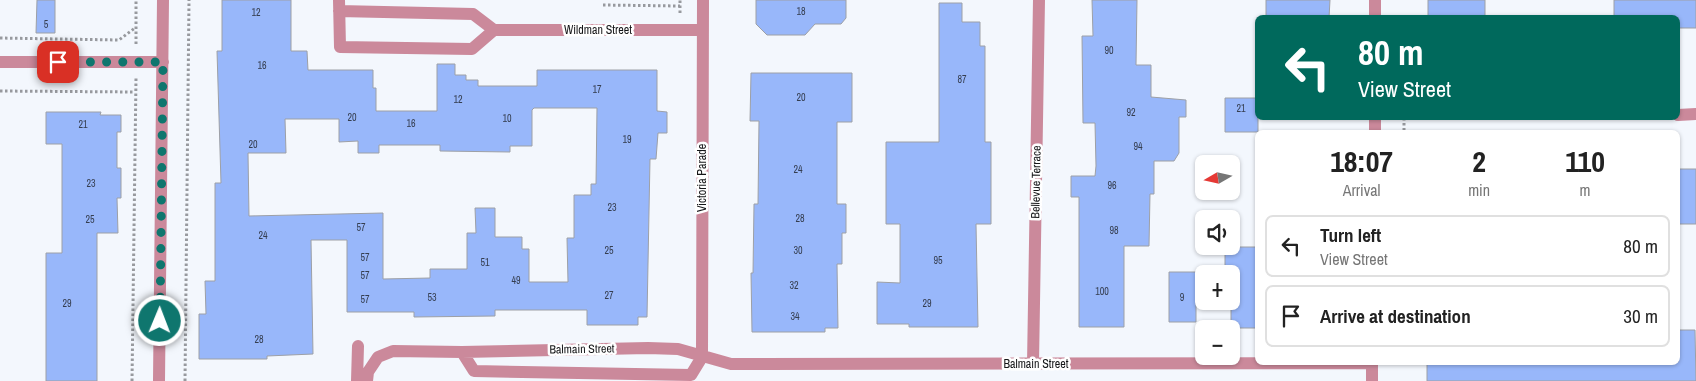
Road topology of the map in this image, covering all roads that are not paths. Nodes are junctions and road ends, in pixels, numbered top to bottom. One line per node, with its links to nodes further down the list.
1 (163, 0): 10 (street)
2 (703, 0): 8 (street, Victoria Parade)
3 (1040, 0): 17 (street, Bellevue Terrace)
4 (1375, 0): 6 (street)
5 (339, 5): 7 (street); 7 (street)
6 (1375, 15)
7 (494, 30): 8 (street, Wildman Street)
8 (703, 30): 15 (street, Victoria Parade)
9 (0, 62): 10 (street)
10 (163, 62): 19 (street)
11 (1680, 114): 12 (street)
12 (1696, 114)
13 (358, 346): 20 (street)
14 (462, 352): 15 (street, Balmain Street); 15 (street, Balmain Street); 21 (street, Balmain Street)
15 (702, 357): 17 (street, Balmain Street)
16 (1255, 363): 17 (street, Balmain Street)
17 (1033, 364)
18 (1372, 365): 22 (street)
19 (159, 381)
20 (357, 381)
21 (368, 381)
22 (1372, 381)

